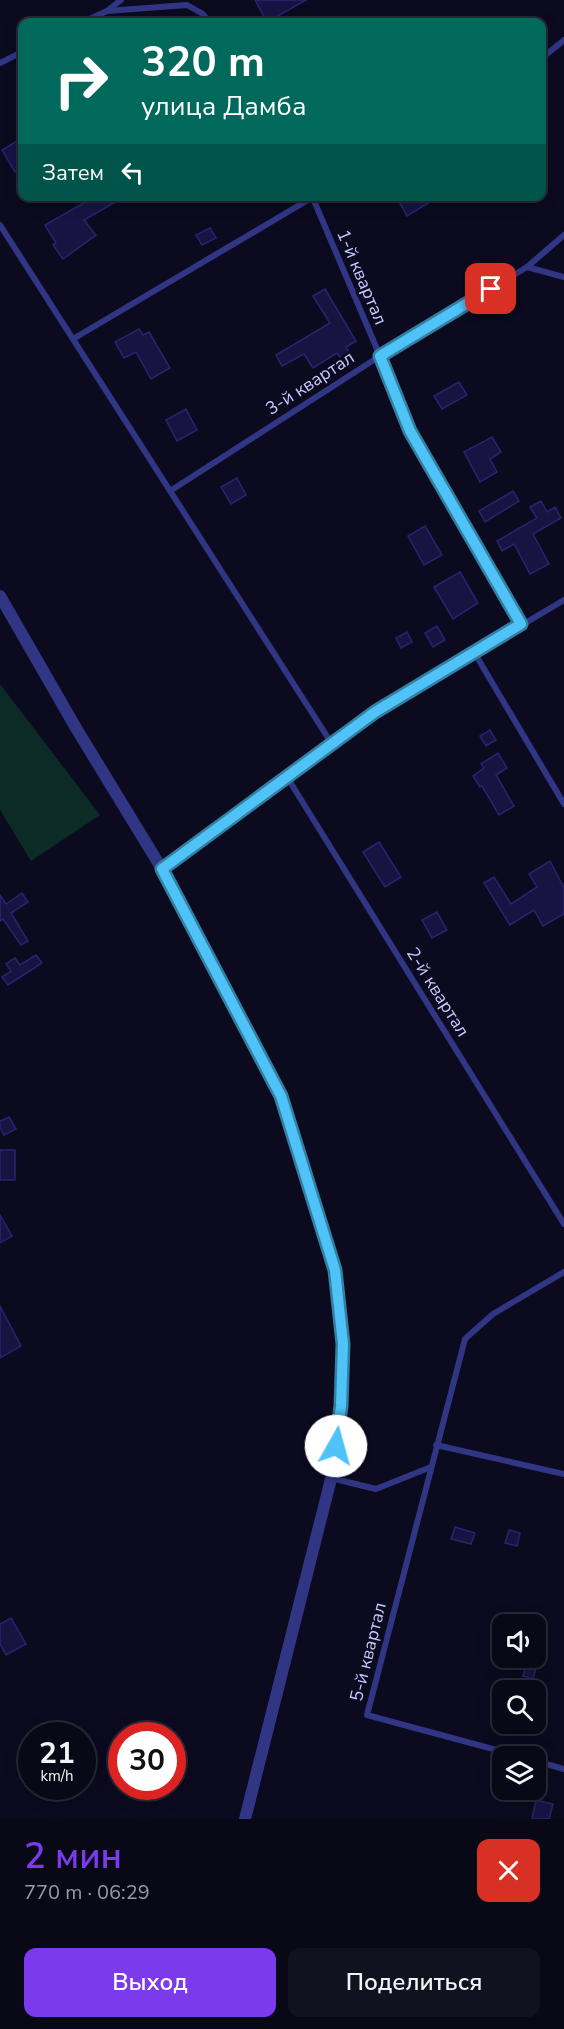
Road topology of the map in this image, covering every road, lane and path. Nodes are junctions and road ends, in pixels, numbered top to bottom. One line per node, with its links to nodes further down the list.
1 (121, 0): 2 (lane)
2 (107, 11): 3 (lane); 4 (lane)
3 (92, 18)
4 (206, 18)
5 (564, 40): 7 (lane)
6 (18, 54): 8 (lane)
7 (546, 55)
8 (0, 63)
9 (305, 201): 15 (lane)
10 (314, 201): 16 (lane, 1-й квартал)
11 (0, 225): 15 (lane)
12 (564, 235): 13 (lane, 3-й квартал)
13 (527, 267): 14 (lane); 16 (lane, 3-й квартал)
14 (564, 277)
15 (73, 339): 17 (lane)
16 (380, 356): 17 (lane, 3-й квартал); 20 (lane, 1-й квартал)
17 (170, 491): 22 (lane)
18 (0, 596): 25 (street)
19 (564, 600): 20 (lane)
20 (521, 624): 21 (lane)
21 (474, 652): 22 (lane); 24 (lane)
22 (332, 744): 23 (lane)
23 (287, 777): 25 (lane); 26 (lane, 2-й квартал)
24 (564, 804)
25 (162, 869): 31 (street)
26 (564, 1224)
27 (564, 1272): 28 (lane, 5-й квартал)
28 (436, 1445): 29 (lane, 5-й квартал); 30 (lane)
29 (431, 1467): 31 (lane); 32 (lane, 5-й квартал)
30 (564, 1474)
31 (331, 1478): 35 (street)
32 (492, 1749)
33 (546, 1764): 34 (lane)
34 (564, 1769)
35 (245, 1819)

